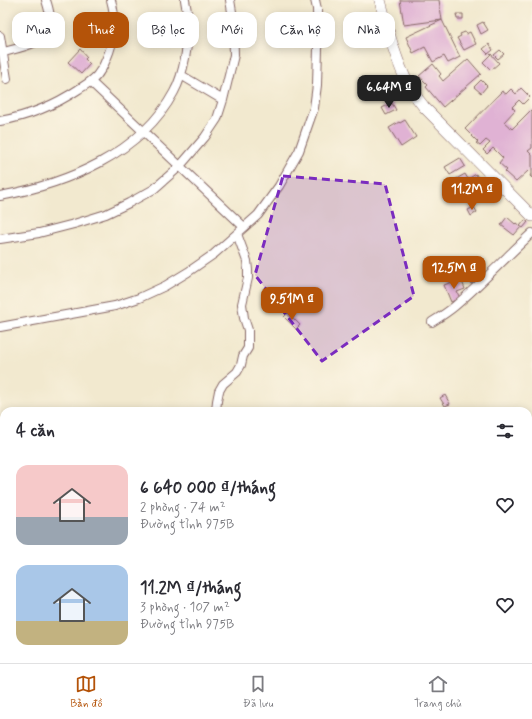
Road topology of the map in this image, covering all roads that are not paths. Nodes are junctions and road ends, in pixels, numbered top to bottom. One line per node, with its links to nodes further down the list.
1 (46, 0): 8 (street)
2 (111, 0): 11 (street)
3 (185, 0): 9 (street)
4 (230, 0): 12 (street)
5 (315, 0): 18 (street)
6 (380, 0): 17 (main road)
7 (0, 36): 8 (street)
8 (3, 52): 10 (street)
9 (181, 75): 12 (street); 14 (street)
10 (7, 79)
11 (90, 82): 13 (street); 14 (street)
12 (224, 100): 15 (street)
13 (0, 121)
14 (143, 132): 15 (street); 16 (street)
15 (180, 166): 18 (street); 21 (street)
16 (0, 196)
17 (532, 216)
18 (244, 227): 20 (street)
19 (532, 233): 22 (street)
20 (237, 234): 23 (street); 24 (street)
21 (0, 239)
22 (432, 322)
23 (0, 328)
24 (216, 407)

